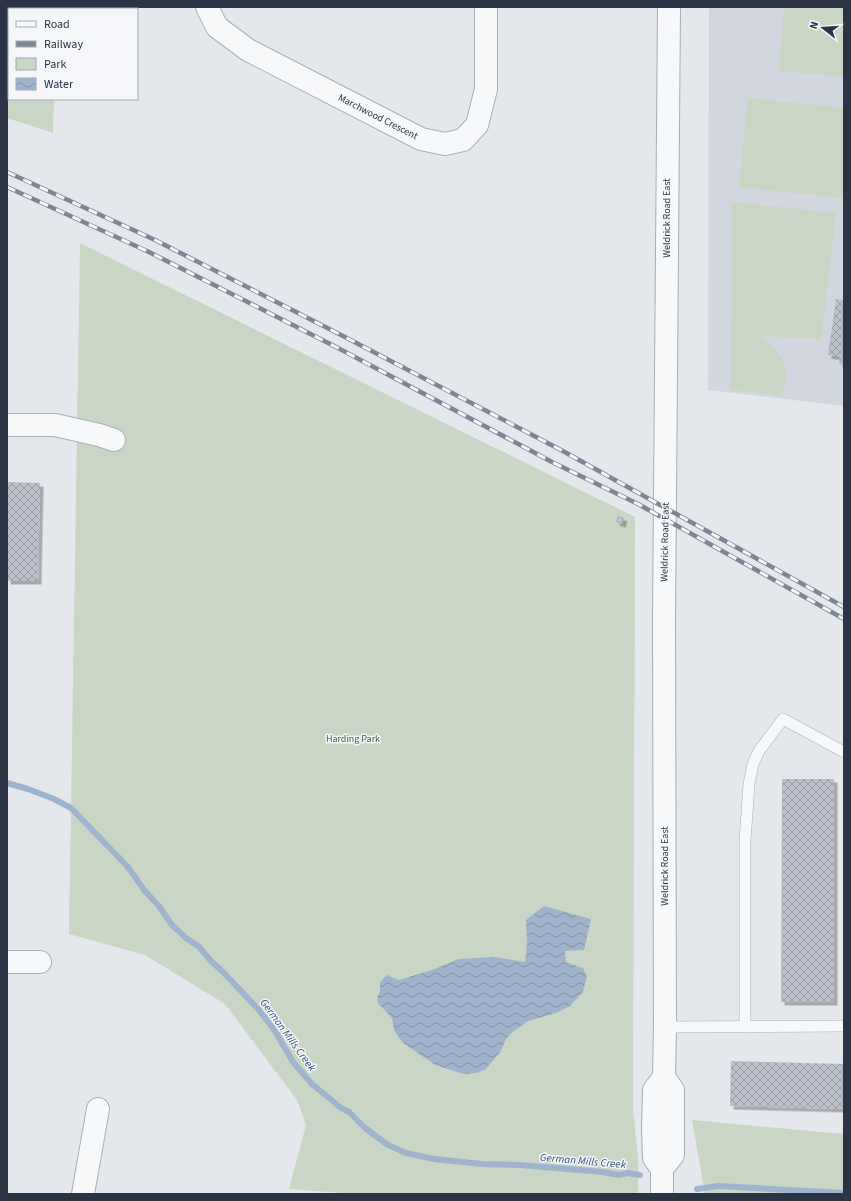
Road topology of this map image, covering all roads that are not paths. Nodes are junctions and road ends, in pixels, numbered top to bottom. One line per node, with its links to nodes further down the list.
1 (207, 7): 2 (street, Marchwood Crescent)
2 (486, 7)
3 (669, 7): 10 (street, Weldrick Road East)
4 (7, 425): 5 (street)
5 (114, 440)
6 (844, 752): 11 (lane)
7 (7, 962): 8 (street)
8 (40, 962)
9 (844, 1026): 11 (lane)
10 (665, 1027): 11 (lane); 14 (street, Weldrick Road East)
11 (745, 1027)
12 (98, 1109): 13 (street)
13 (84, 1194)
14 (662, 1194)

